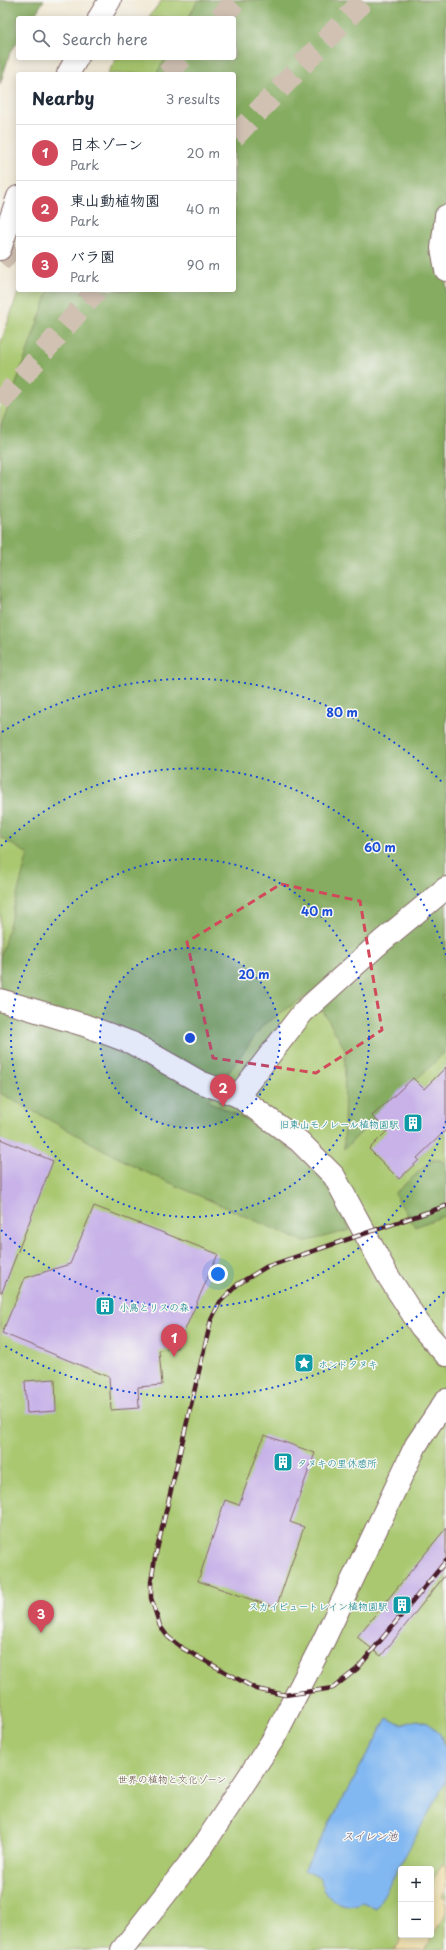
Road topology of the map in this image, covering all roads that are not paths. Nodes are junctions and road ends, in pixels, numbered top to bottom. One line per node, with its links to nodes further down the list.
1 (110, 0): 2 (street)
2 (100, 16)
3 (76, 60): 4 (street)
4 (69, 72)
5 (16, 203): 7 (street)
6 (446, 216): 8 (street)
7 (0, 249)
8 (446, 270)
9 (446, 888): 11 (street)
10 (0, 1000): 11 (street)
11 (238, 1096): 12 (street)
12 (446, 1355)
13 (446, 1400): 14 (street)
14 (122, 1950)

